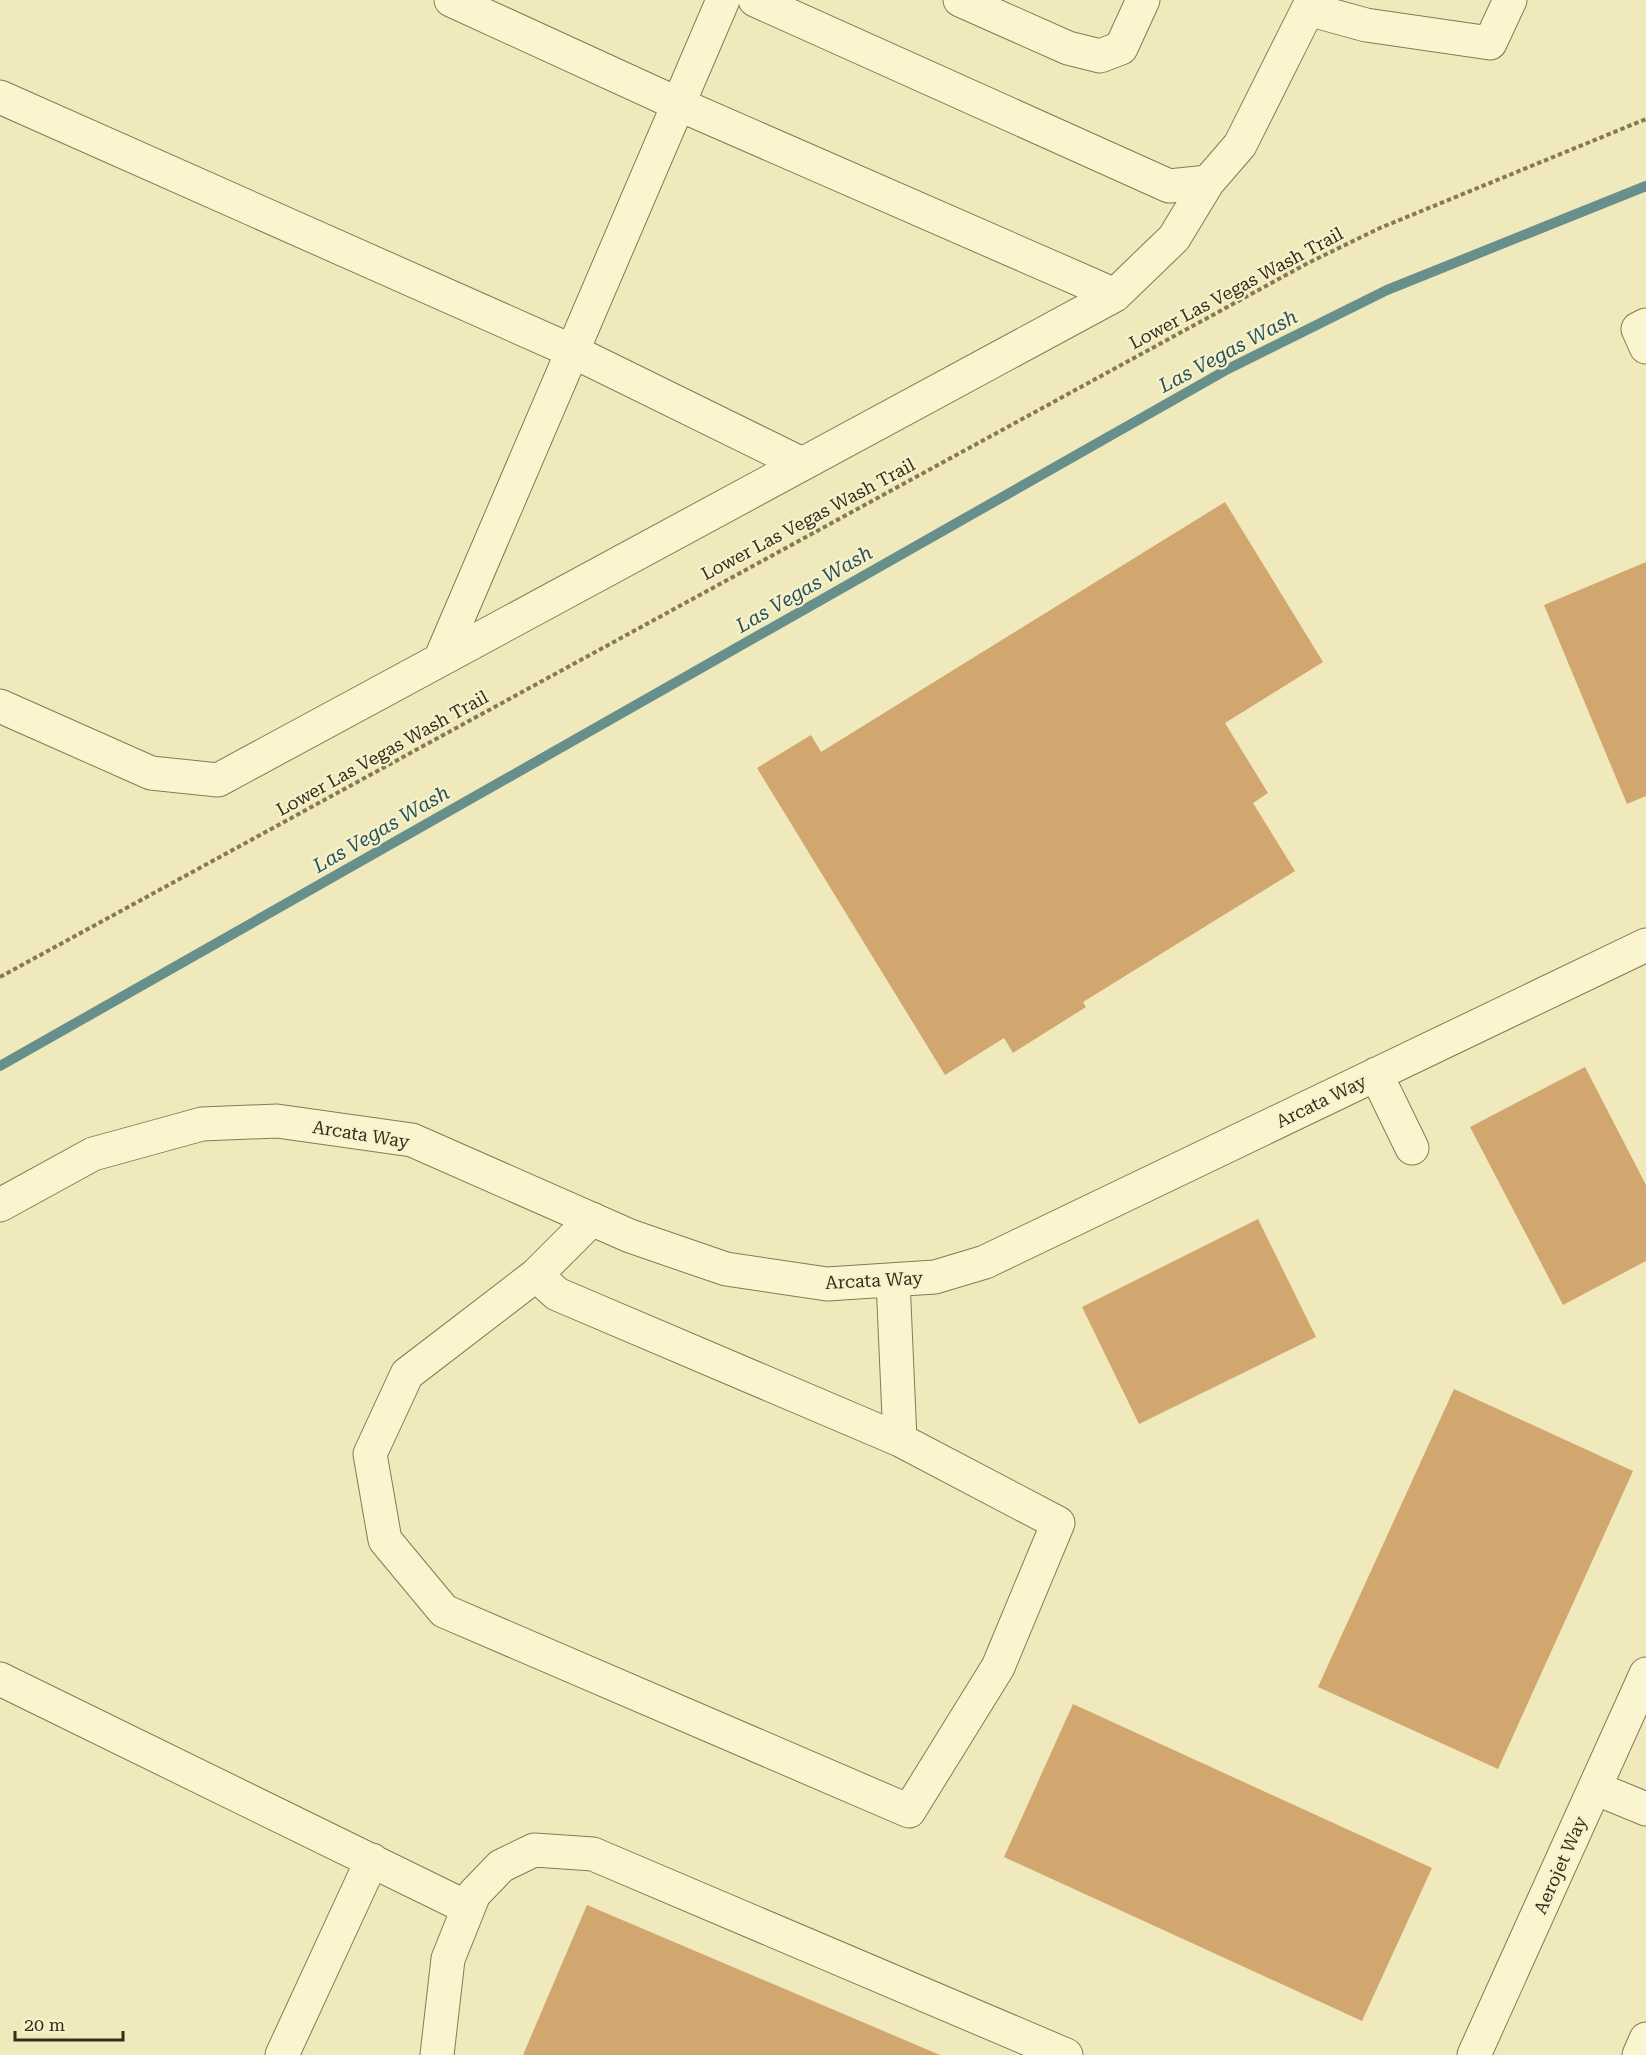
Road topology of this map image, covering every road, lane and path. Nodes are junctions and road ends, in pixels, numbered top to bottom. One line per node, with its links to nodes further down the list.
1 (451, 0): 9 (street)
2 (723, 0): 9 (street)
3 (755, 0): 11 (street)
4 (960, 0): 5 (street)
5 (1143, 0)
6 (1510, 0): 7 (street)
7 (1311, 4): 11 (street)
8 (0, 98): 15 (street)
9 (678, 104): 12 (street); 15 (street)
10 (1646, 118): 20 (path, Lower Las Vegas Wash Trail)
11 (1208, 182): 12 (street)
12 (1115, 295): 16 (street)
13 (1646, 326): 14 (street)
14 (1646, 347)
15 (572, 351): 16 (street); 17 (street)
16 (802, 464): 17 (street)
17 (440, 660): 18 (street)
18 (0, 706)
19 (1646, 945): 21 (street, Arcata Way)
20 (0, 977)
21 (1377, 1074): 22 (street); 26 (street, Arcata Way)
22 (1412, 1148)
23 (0, 1205): 24 (street, Arcata Way)
24 (592, 1219): 25 (street); 26 (street, Arcata Way)
25 (536, 1275): 27 (street); 27 (street)
26 (894, 1280): 27 (street)
27 (900, 1440)
28 (1646, 1674): 30 (street, Aerojet Way)
29 (0, 1679): 32 (street)
30 (1595, 1788): 31 (street); 38 (street, Aerojet Way)
31 (1646, 1809)
32 (372, 1860): 33 (street); 35 (street)
33 (468, 1908): 36 (street); 37 (street)
34 (1646, 2039): 39 (street)
35 (282, 2055)
36 (437, 2055)
37 (1066, 2055)
38 (1474, 2055)
39 (1639, 2055)

